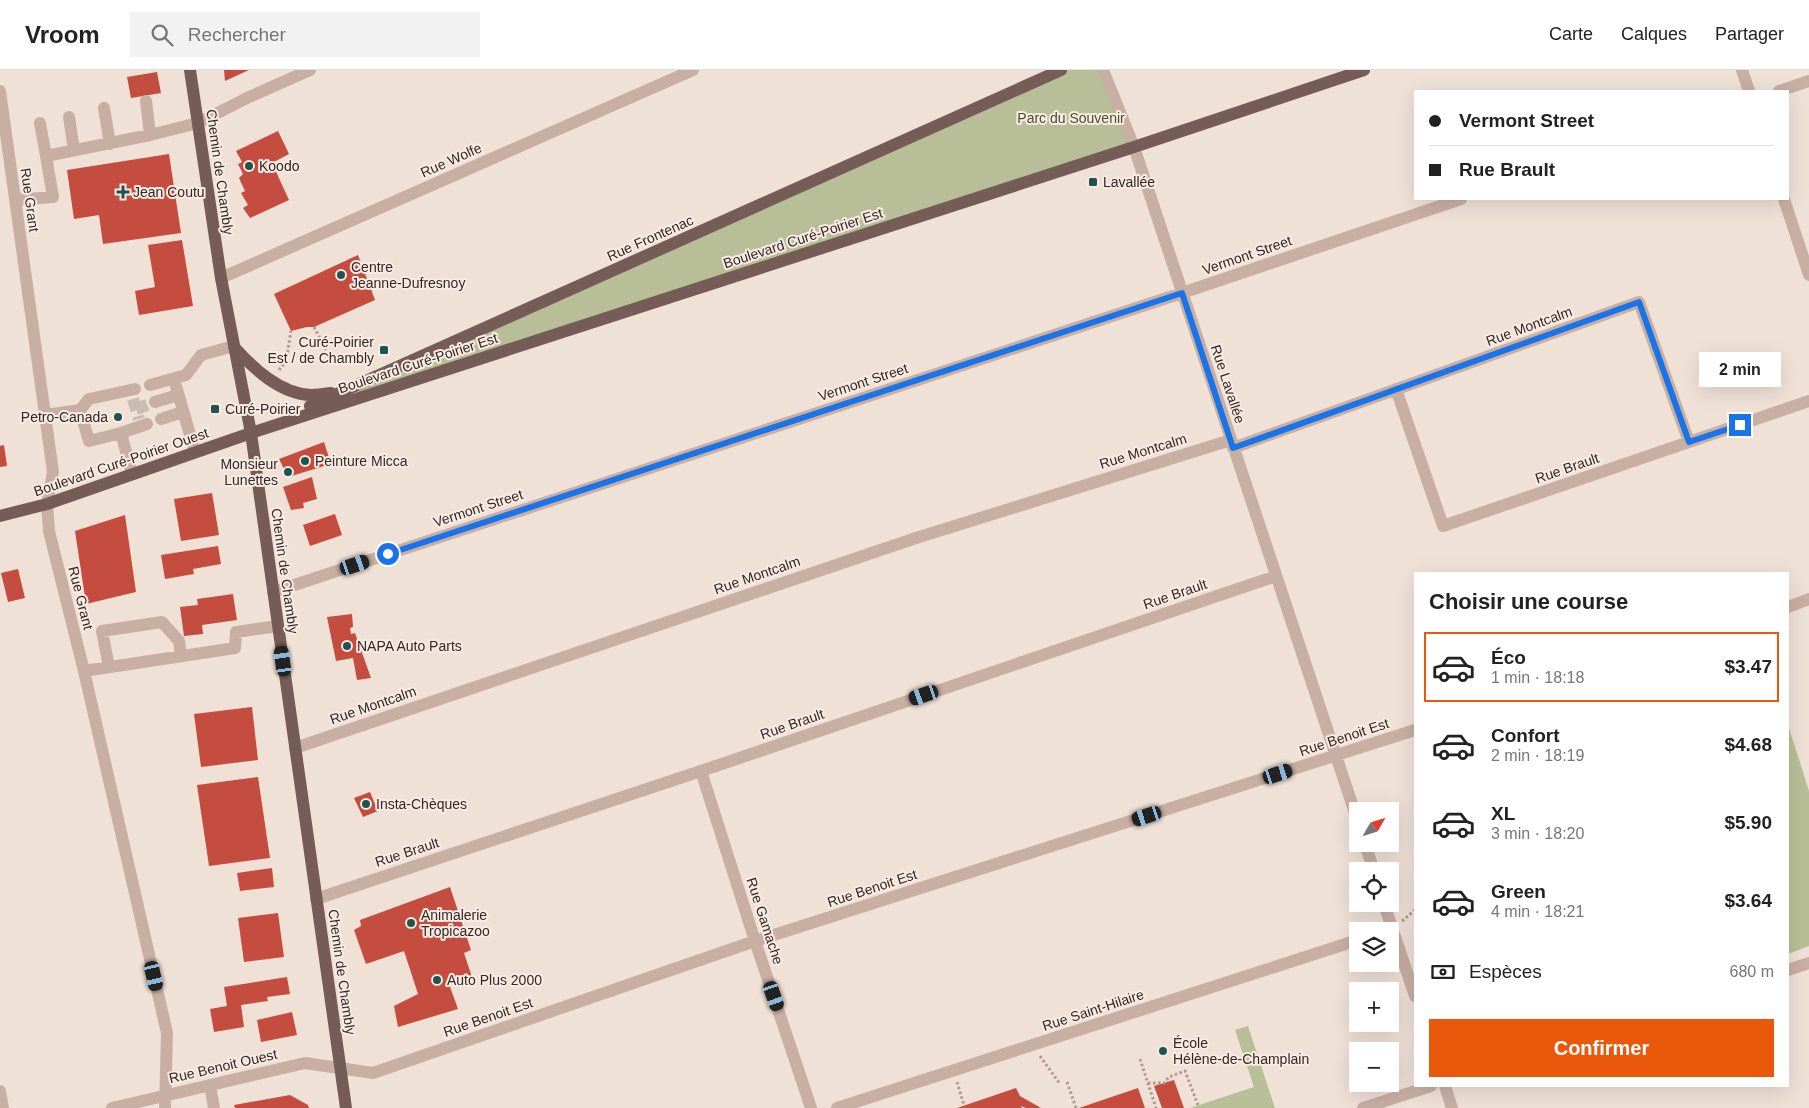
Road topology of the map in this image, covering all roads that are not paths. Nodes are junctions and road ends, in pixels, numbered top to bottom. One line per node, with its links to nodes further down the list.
1 (190, 70): 16 (main road, Chemin de Chambly)
2 (310, 70): 16 (street)
3 (693, 70): 27 (street, Rue Wolfe)
4 (1061, 70): 33 (main road, Rue Frontenac)
5 (1103, 70): 19 (street, Rue Lavallée)
6 (1364, 70): 19 (main road, Boulevard Curé-Poirier Est)
7 (1742, 70): 9 (street)
8 (1809, 81): 10 (street)
9 (1749, 90)
10 (1783, 90)
11 (0, 91): 22 (street, Rue Grant)
12 (146, 101): 17 (street)
13 (104, 108): 18 (street)
14 (69, 117): 20 (street)
15 (40, 123): 21 (street)
16 (198, 123): 17 (street); 27 (main road, Chemin de Chambly)
17 (150, 135): 18 (street)
18 (110, 144): 20 (street)
19 (1134, 147): 28 (street, Rue Lavallée); 44 (main road, Boulevard Curé-Poirier Est)
20 (74, 150): 21 (street)
21 (46, 156): 22 (street)
22 (15, 200): 40 (street, Rue Grant)
23 (1458, 200): 28 (street, Vermont Street)
24 (1784, 200): 25 (street)
25 (1804, 244): 26 (street)
26 (1809, 275)
27 (221, 278): 29 (main road, Chemin de Chambly)
28 (1182, 293): 46 (street, Rue Lavallée); 52 (street, Vermont Street)
29 (234, 346): 30 (street); 33 (main road); 44 (main road, Chemin de Chambly)
30 (174, 379): 31 (street); 35 (street)
31 (150, 385)
32 (1396, 389): 45 (street, Rue Brault); 45 (street, Rue Montcalm); 46 (street, Rue Montcalm)
33 (340, 392): 44 (main road, Rue Frontenac)
34 (132, 393): 38 (street)
35 (178, 395): 36 (street); 39 (street)
36 (155, 402)
37 (1809, 402): 45 (street, Rue Brault)
38 (80, 410): 40 (street); 43 (street)
39 (183, 412): 41 (street); 47 (street)
40 (45, 415): 49 (street, Rue Grant)
41 (161, 419)
42 (143, 423): 43 (street)
43 (120, 433): 48 (street)
44 (251, 433): 47 (main road, Boulevard Curé-Poirier Ouest); 52 (main road, Chemin de Chambly)
45 (1689, 442)
46 (1232, 444): 51 (street, Rue Lavallée); 60 (street, Rue Montcalm)
47 (196, 452): 48 (main road, Boulevard Curé-Poirier Ouest)
48 (132, 474): 49 (main road, Boulevard Curé-Poirier Ouest)
49 (47, 504): 50 (main road, Boulevard Curé-Poirier Ouest); 58 (street, Rue Grant)
50 (0, 516)
51 (1276, 576): 61 (street, Rue Lavallée); 62 (street, Rue Brault)
52 (273, 592): 55 (main road, Chemin de Chambly)
53 (1809, 600): 54 (street)
54 (1789, 607)
55 (278, 626): 56 (street); 60 (main road, Chemin de Chambly)
56 (181, 656): 57 (street); 57 (street)
57 (109, 667): 58 (street)
58 (84, 671): 76 (street, Rue Grant)
59 (1414, 730): 61 (street, Rue Benoit Est)
60 (295, 748): 64 (main road, Chemin de Chambly)
61 (1336, 756): 63 (street, Rue Lavallée); 65 (street, Rue Benoit Est)
62 (701, 771): 64 (street, Rue Brault); 65 (street, Rue Gamache)
63 (1351, 802)
64 (316, 899): 71 (main road, Chemin de Chambly)
65 (755, 941): 71 (street, Rue Benoit Est); 81 (street, Rue Gamache)
66 (1349, 943): 82 (street, Rue Saint-Hilaire)
67 (1399, 955): 70 (street)
68 (1809, 963): 69 (street)
69 (1789, 970)
70 (1414, 993)
71 (340, 1069): 72 (street, Rue Benoit Ouest); 80 (main road, Chemin de Chambly)
72 (210, 1085): 76 (street, Rue Benoit Ouest); 79 (street)
73 (1428, 1087): 83 (street)
74 (1445, 1087): 84 (street)
75 (0, 1091): 77 (street)
76 (164, 1102): 78 (street, Rue Benoit Ouest)
77 (2, 1108)
78 (112, 1108)
79 (214, 1108)
80 (346, 1108)
81 (811, 1108)
82 (837, 1108)
83 (1363, 1108)
84 (1452, 1108)

